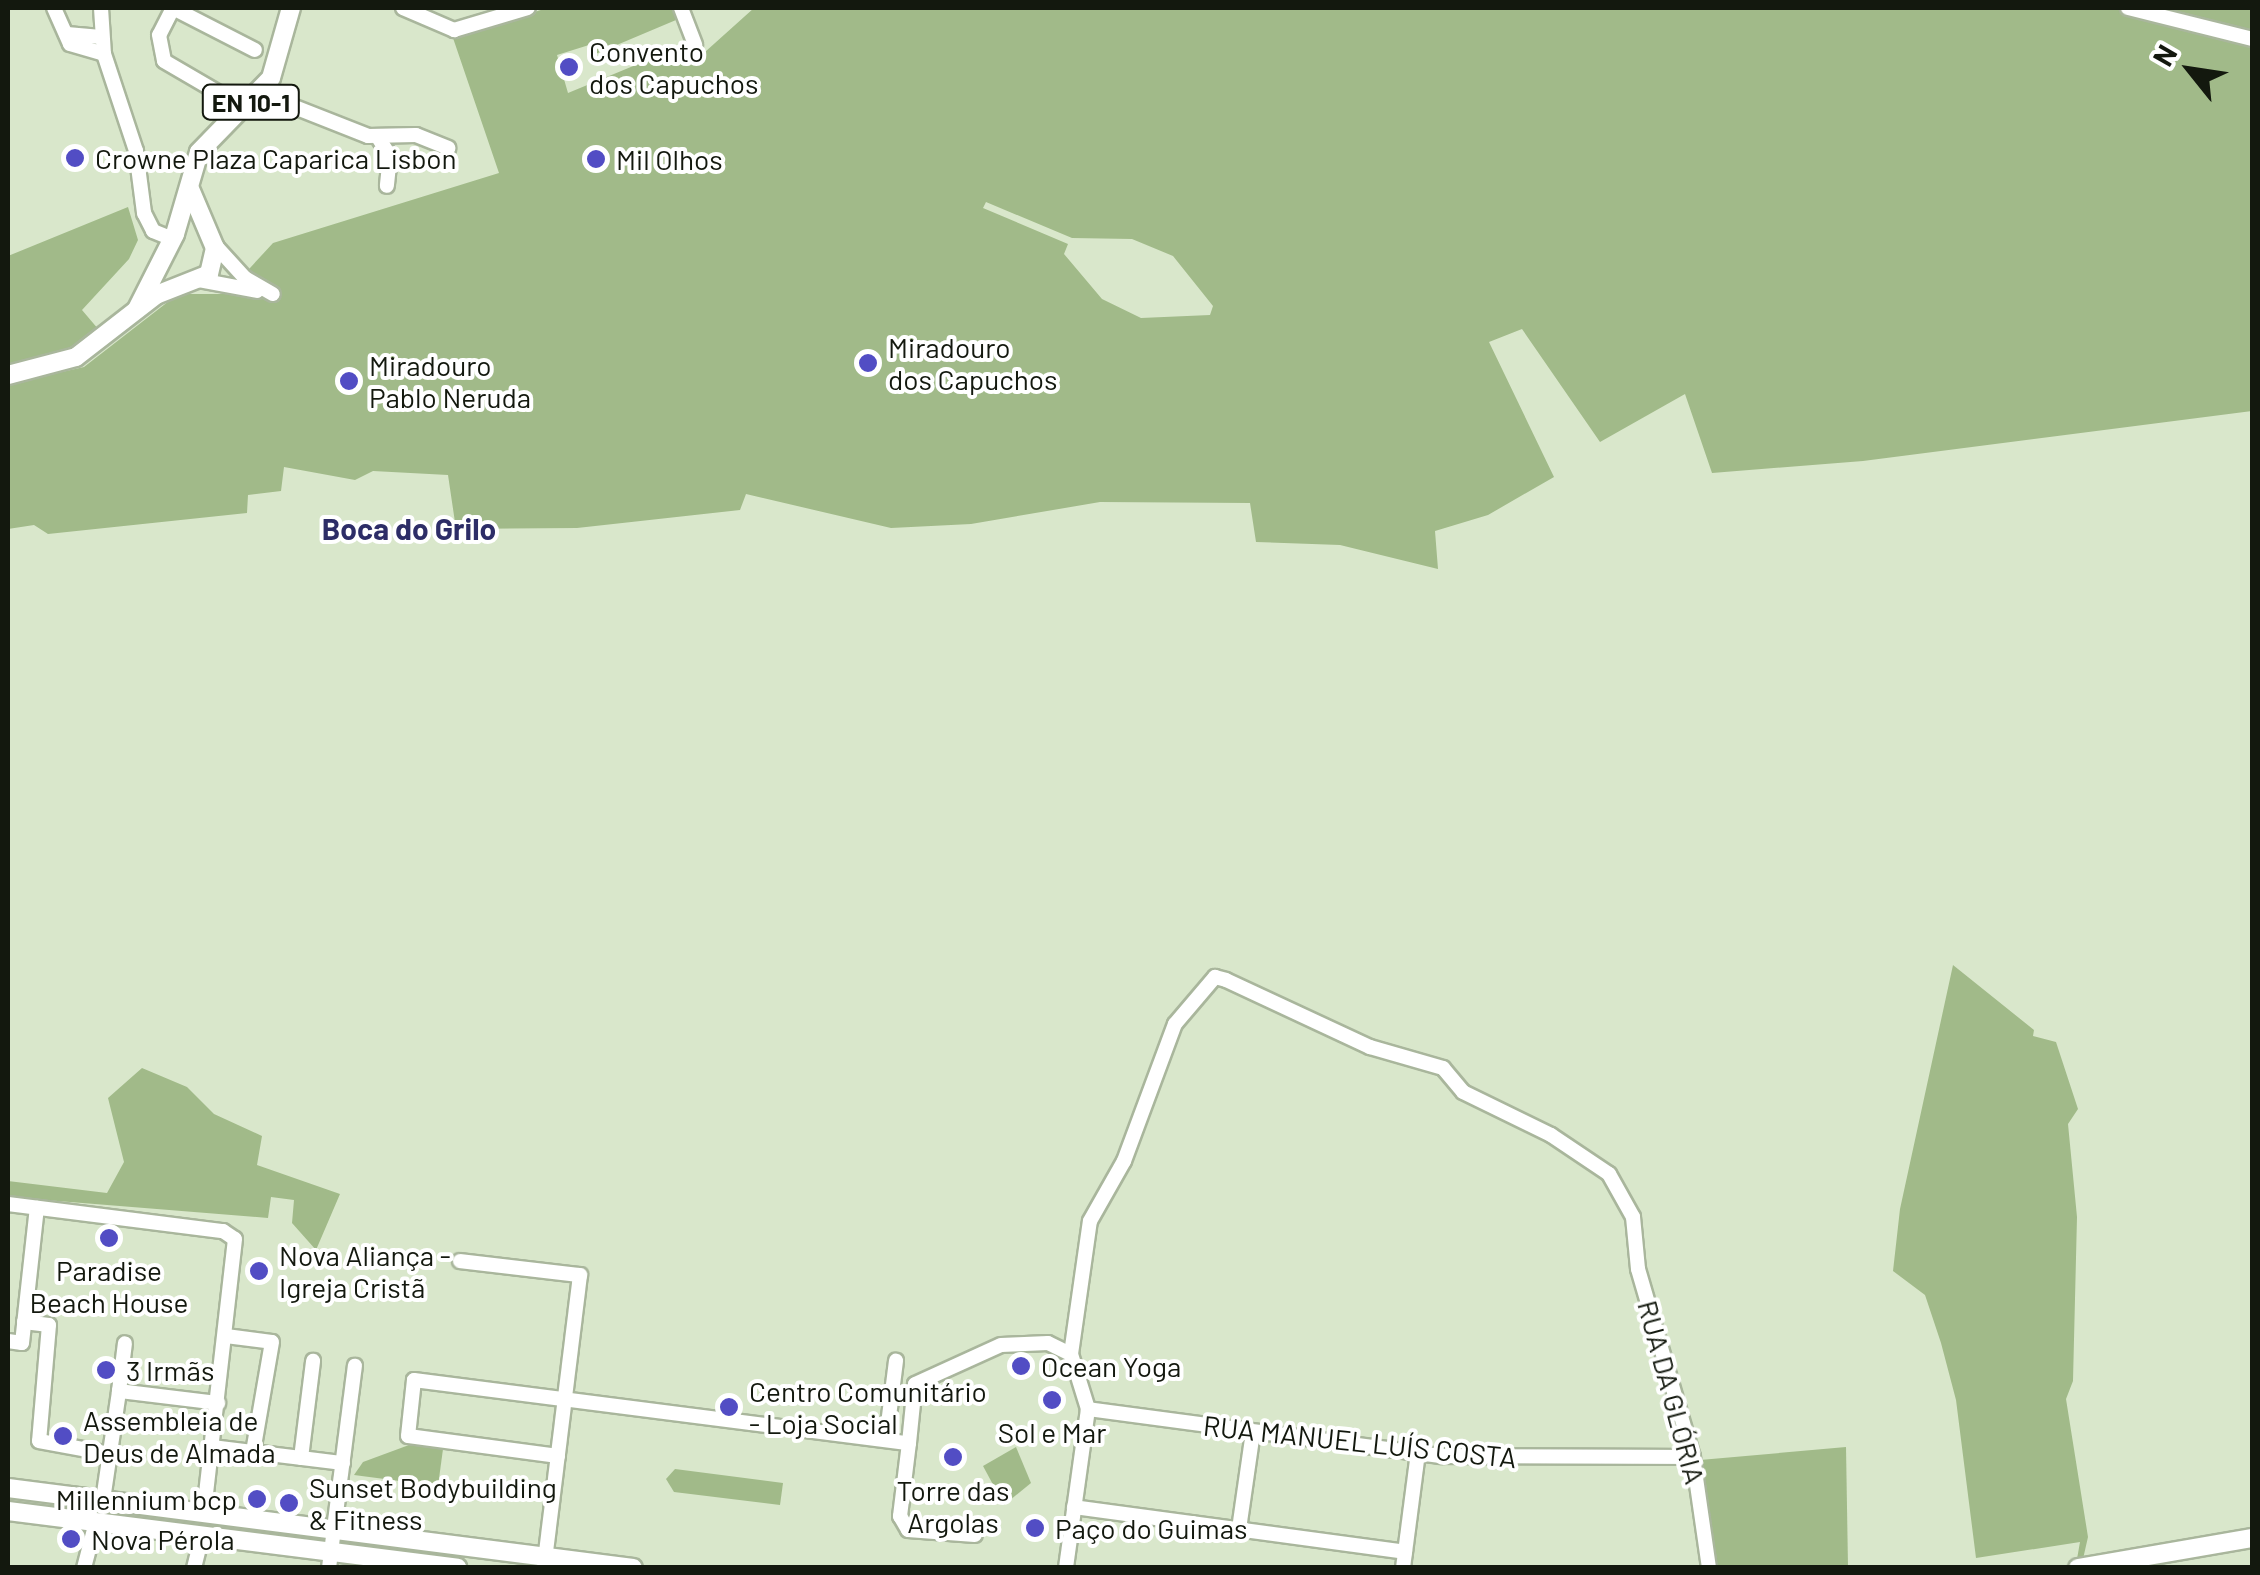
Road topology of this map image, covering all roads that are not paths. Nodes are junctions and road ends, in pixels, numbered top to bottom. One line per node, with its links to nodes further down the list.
1 (54, 8): 9 (street)
2 (101, 8): 10 (street)
3 (173, 8): 13 (street); 16 (street)
4 (291, 8): 15 (main road, EN 10-1)
5 (403, 8): 6 (street)
6 (528, 8)
7 (681, 8): 12 (street)
8 (2128, 8): 11 (street)
9 (66, 34): 10 (street); 14 (street)
10 (101, 36): 14 (street)
11 (2252, 39)
12 (695, 45)
13 (254, 50)
14 (104, 54): 22 (street)
15 (260, 92): 17 (street); 19 (main road, EN 10-1)
16 (224, 96)
17 (377, 136): 18 (street); 20 (street)
18 (449, 148)
19 (190, 184): 21 (main road); 22 (main road, EN 10-1)
20 (386, 186)
21 (212, 241): 22 (main road); 23 (main road); 23 (street)
22 (168, 246): 23 (main road); 24 (main road, EN 10-1)
23 (191, 280): 24 (main road, EN 10-1)
24 (137, 309): 25 (main road, EN 10-1)
25 (8, 375)
26 (8, 1204): 27 (street)
27 (37, 1208): 29 (street); 30 (street)
28 (460, 1261): 38 (street)
29 (24, 1322): 31 (street); 47 (street)
30 (226, 1336): 39 (street); 45 (street)
31 (8, 1341)
32 (125, 1343): 37 (street)
33 (1071, 1354): 40 (street); 43 (street); 49 (street, RUA DA GLÓRIA)
34 (312, 1361): 50 (street)
35 (896, 1361): 42 (street)
36 (355, 1366): 51 (street)
37 (119, 1391): 39 (street); 47 (street)
38 (566, 1400): 42 (street); 48 (street); 48 (street)
39 (218, 1403): 44 (street)
40 (1088, 1409): 41 (street, RUA MANUEL LUÍS COSTA); 54 (street)
41 (1253, 1432): 46 (street, RUA MANUEL LUÍS COSTA); 58 (street)
42 (886, 1440): 43 (street)
43 (908, 1443): 60 (street)
44 (212, 1447): 45 (street); 56 (street)
45 (253, 1452): 50 (street)
46 (1418, 1453): 49 (street, RUA MANUEL LUÍS COSTA); 63 (street)
47 (110, 1454): 53 (street)
48 (558, 1456): 65 (street)
49 (1693, 1457): 72 (street, RUA DA GLÓRIA)
50 (301, 1458): 51 (street)
51 (343, 1463): 59 (street)
52 (8, 1488): 53 (main road)
53 (103, 1500): 56 (main road)
54 (1074, 1507): 58 (street); 70 (street)
55 (8, 1510): 57 (main road)
56 (204, 1513): 59 (main road)
57 (96, 1522): 61 (main road); 66 (street)
58 (1239, 1529): 63 (street)
59 (336, 1530): 64 (street); 65 (main road)
60 (975, 1535)
61 (202, 1536): 64 (main road); 67 (street)
62 (2252, 1538): 73 (main road)
63 (1405, 1552): 71 (street)
64 (330, 1560): 68 (main road)
65 (545, 1562): 69 (main road)
66 (84, 1568)
67 (194, 1568)
68 (457, 1568)
69 (633, 1568)
70 (1066, 1568)
71 (1403, 1568)
72 (1709, 1568)
73 (2078, 1568)

